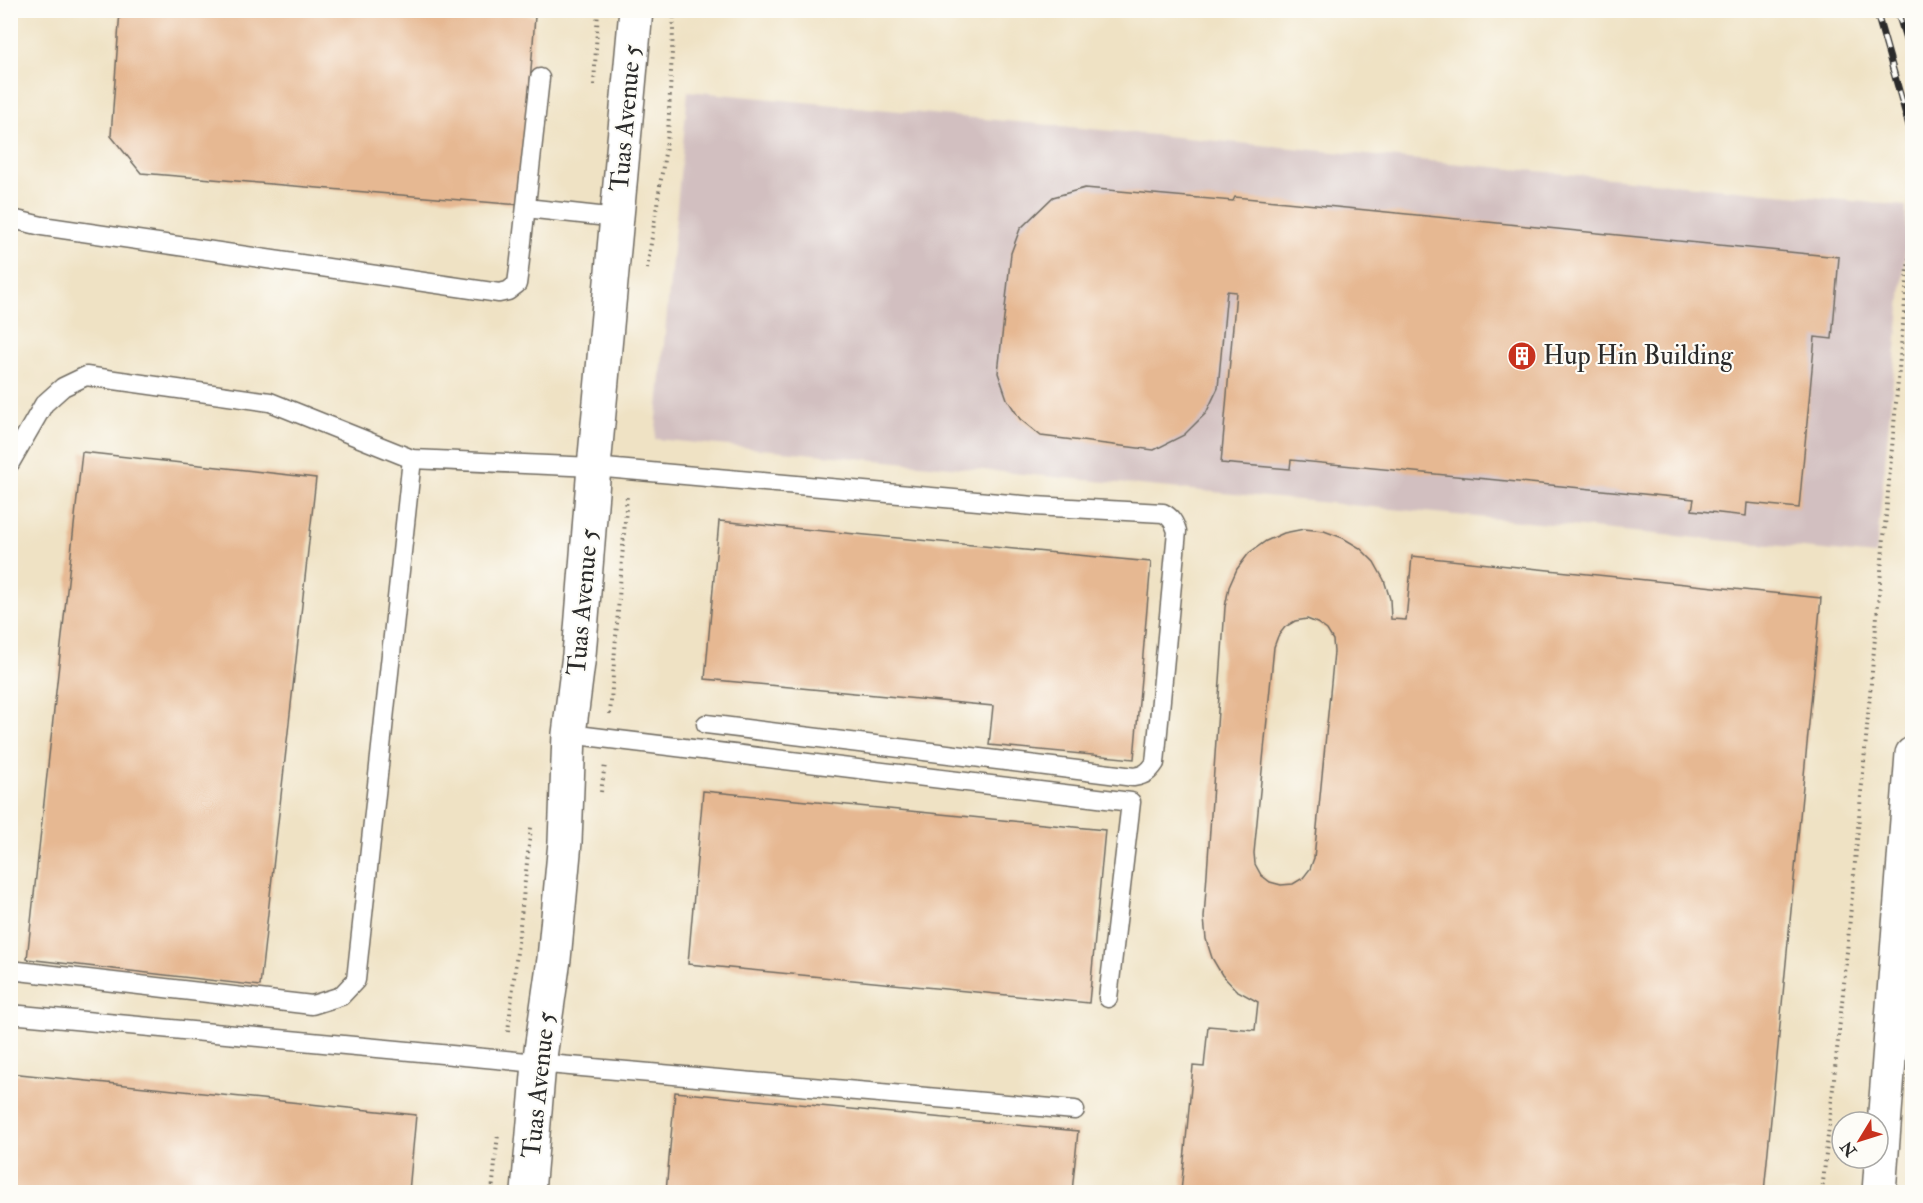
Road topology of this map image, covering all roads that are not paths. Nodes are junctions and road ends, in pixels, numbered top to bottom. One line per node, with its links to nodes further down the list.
1 (636, 10): 5 (street, Tuas Avenue 5)
2 (540, 78): 3 (lane)
3 (526, 208): 4 (lane); 5 (lane)
4 (10, 216)
5 (617, 218): 8 (street, Tuas Avenue 5)
6 (412, 459): 7 (lane); 8 (lane); 12 (lane)
7 (10, 463)
8 (594, 467): 9 (lane); 10 (street, Tuas Avenue 5)
9 (706, 724)
10 (569, 734): 13 (lane); 15 (street, Tuas Avenue 5)
11 (1912, 754): 18 (street)
12 (10, 970)
13 (1108, 998)
14 (10, 1014): 15 (lane)
15 (539, 1064): 16 (lane); 17 (street, Tuas Avenue 5)
16 (1075, 1110)
17 (528, 1192)
18 (1879, 1192)

